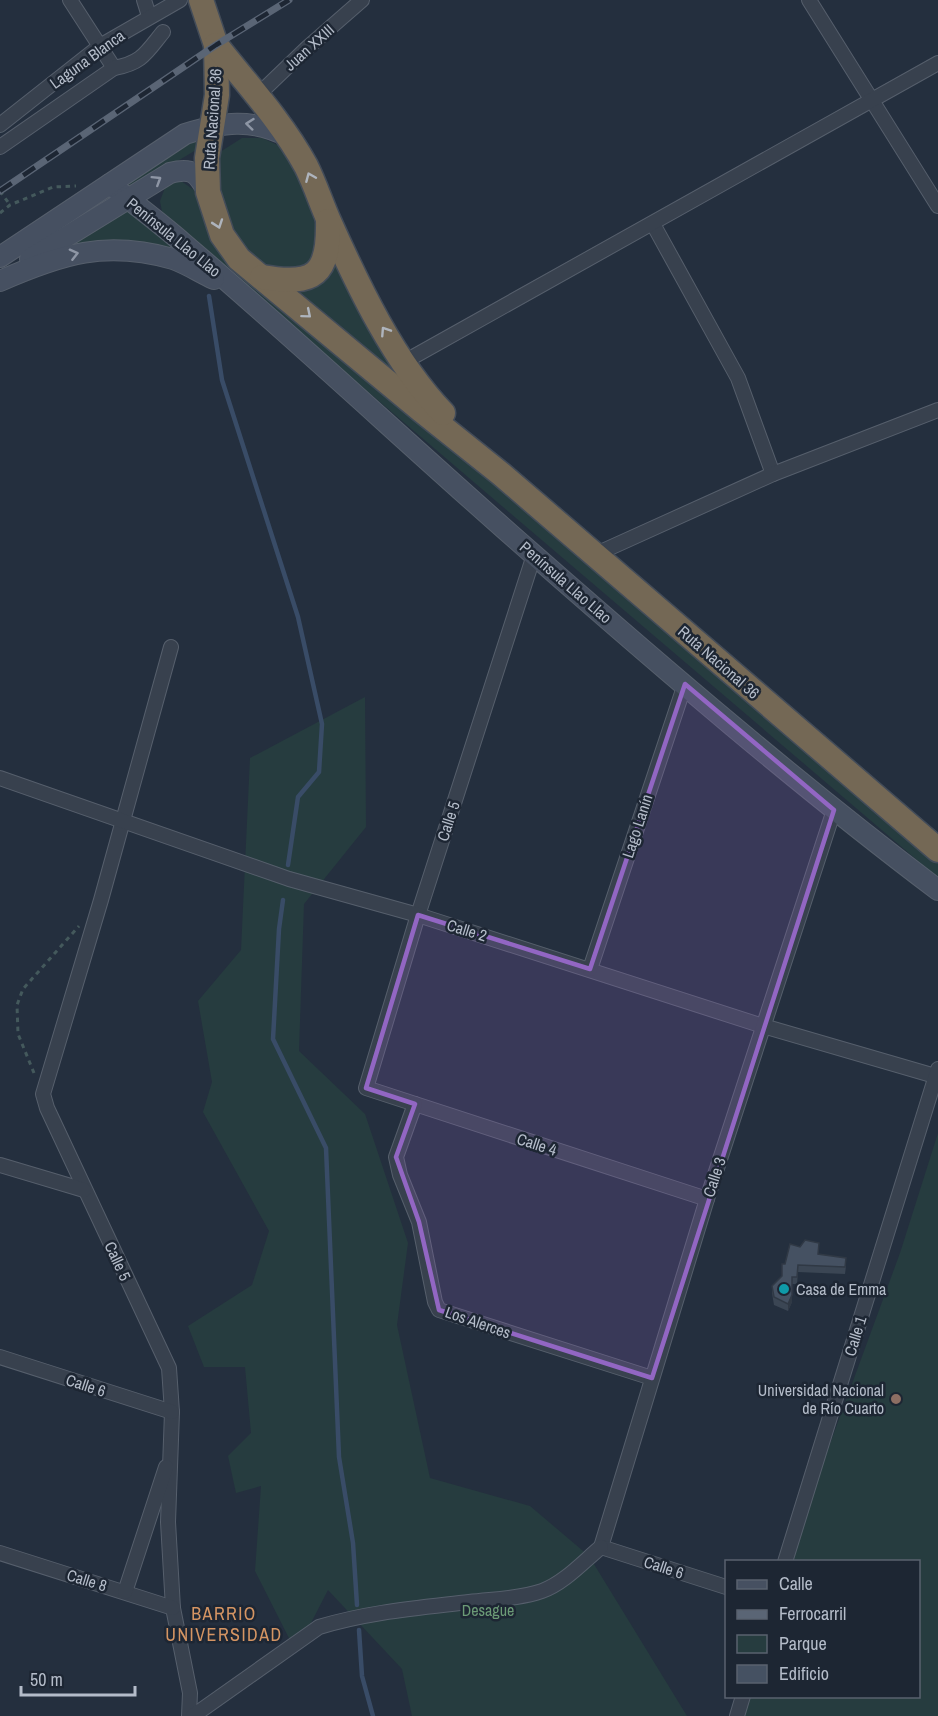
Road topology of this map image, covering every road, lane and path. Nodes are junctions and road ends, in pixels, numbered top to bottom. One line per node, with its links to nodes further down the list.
1 (70, 0): 10 (street)
2 (144, 0): 7 (street)
3 (180, 0): 7 (street, Laguna Blanca)
4 (201, 0): 9 (highway)
5 (362, 0): 13 (street, Juan XXIII)
6 (808, 0): 14 (street)
7 (149, 16): 10 (street, Laguna Blanca)
8 (163, 32): 12 (street, Laguna Blanca)
9 (216, 45): 13 (highway, Ruta Nacional 36); 16 (highway, Ruta Nacional 36)
10 (100, 46): 12 (street); 15 (street, Laguna Blanca)
11 (938, 63): 14 (street)
12 (114, 68): 18 (street, Laguna Blanca)
13 (257, 96): 17 (highway, Ruta Nacional 36)
14 (871, 101): 25 (street); 28 (street)
15 (0, 125)
16 (211, 126): 17 (main road, one-way to 16); 19 (main road); 22 (highway, Ruta Nacional 36)
17 (287, 136): 27 (highway, Ruta Nacional 36, one-way to 17)
18 (0, 147)
19 (110, 184): 23 (main road, Península Llao Llao); 29 (main road)
20 (76, 186): 24 (path)
21 (0, 191): 24 (path)
22 (208, 192): 23 (main road, one-way to 22); 30 (highway, Ruta Nacional 36, one-way to 30)
23 (128, 199): 31 (main road); 32 (main road, Península Llao Llao)
24 (10, 206): 26 (path)
25 (938, 206)
26 (0, 213)
27 (328, 219): 30 (highway); 33 (highway, Ruta Nacional 36, one-way to 27)
28 (653, 224): 33 (street); 36 (street)
29 (0, 257)
30 (262, 277): 35 (highway, Ruta Nacional 36, one-way to 35)
31 (0, 279): 32 (main road, Península Llao Llao, one-way to 32)
32 (238, 291): 37 (main road, Península Llao Llao)
33 (404, 362): 35 (highway, Ruta Nacional 36)
34 (938, 410): 36 (street)
35 (501, 474): 38 (highway, Ruta Nacional 36)
36 (774, 474): 38 (street)
37 (534, 555): 40 (main road, Península Llao Llao); 49 (street, Calle 5)
38 (594, 555): 44 (highway, Ruta Nacional 36)
39 (171, 647): 43 (street)
40 (684, 684): 42 (main road, Península Llao Llao); 50 (street, Lago Lanín)
41 (0, 778): 43 (street, Calle 2)
42 (834, 810): 45 (main road, Península Llao Llao); 51 (street, Calle 3)
43 (123, 820): 47 (street); 49 (street, Calle 2)
44 (934, 840)
45 (902, 862): 46 (main road, Península Llao Llao); 48 (main road, Península Llao Llao)
46 (938, 890)
47 (101, 900): 54 (street); 54 (path)
48 (938, 902)
49 (418, 915): 50 (street, Calle 2); 53 (street, Calle 5)
50 (590, 969): 51 (street, Calle 2)
51 (763, 1026): 52 (street, Calle 2); 58 (street, Calle 3)
52 (937, 1072): 65 (street, Calle 1)
53 (366, 1088): 55 (street, Calle 4)
54 (43, 1094): 57 (street, Calle 5)
55 (415, 1104): 58 (street, Calle 4); 60 (street, Los Alerces)
56 (0, 1165): 57 (street)
57 (84, 1190): 61 (street, Calle 5)
58 (707, 1199): 60 (street, Calle 3)
59 (0, 1357): 61 (street, Calle 6)
60 (652, 1378): 63 (street, Calle 3)
61 (172, 1412): 62 (street, Calle 5)
62 (171, 1451): 67 (street); 68 (street, Calle 5)
63 (600, 1546): 66 (street, Calle 6); 70 (street)
64 (0, 1553): 67 (street, Calle 8)
65 (786, 1560)
66 (725, 1587)
67 (125, 1592): 68 (street, Calle 8)
68 (173, 1608): 70 (street, Calle 5)
69 (742, 1698): 71 (street)
70 (191, 1716)
71 (737, 1716)

